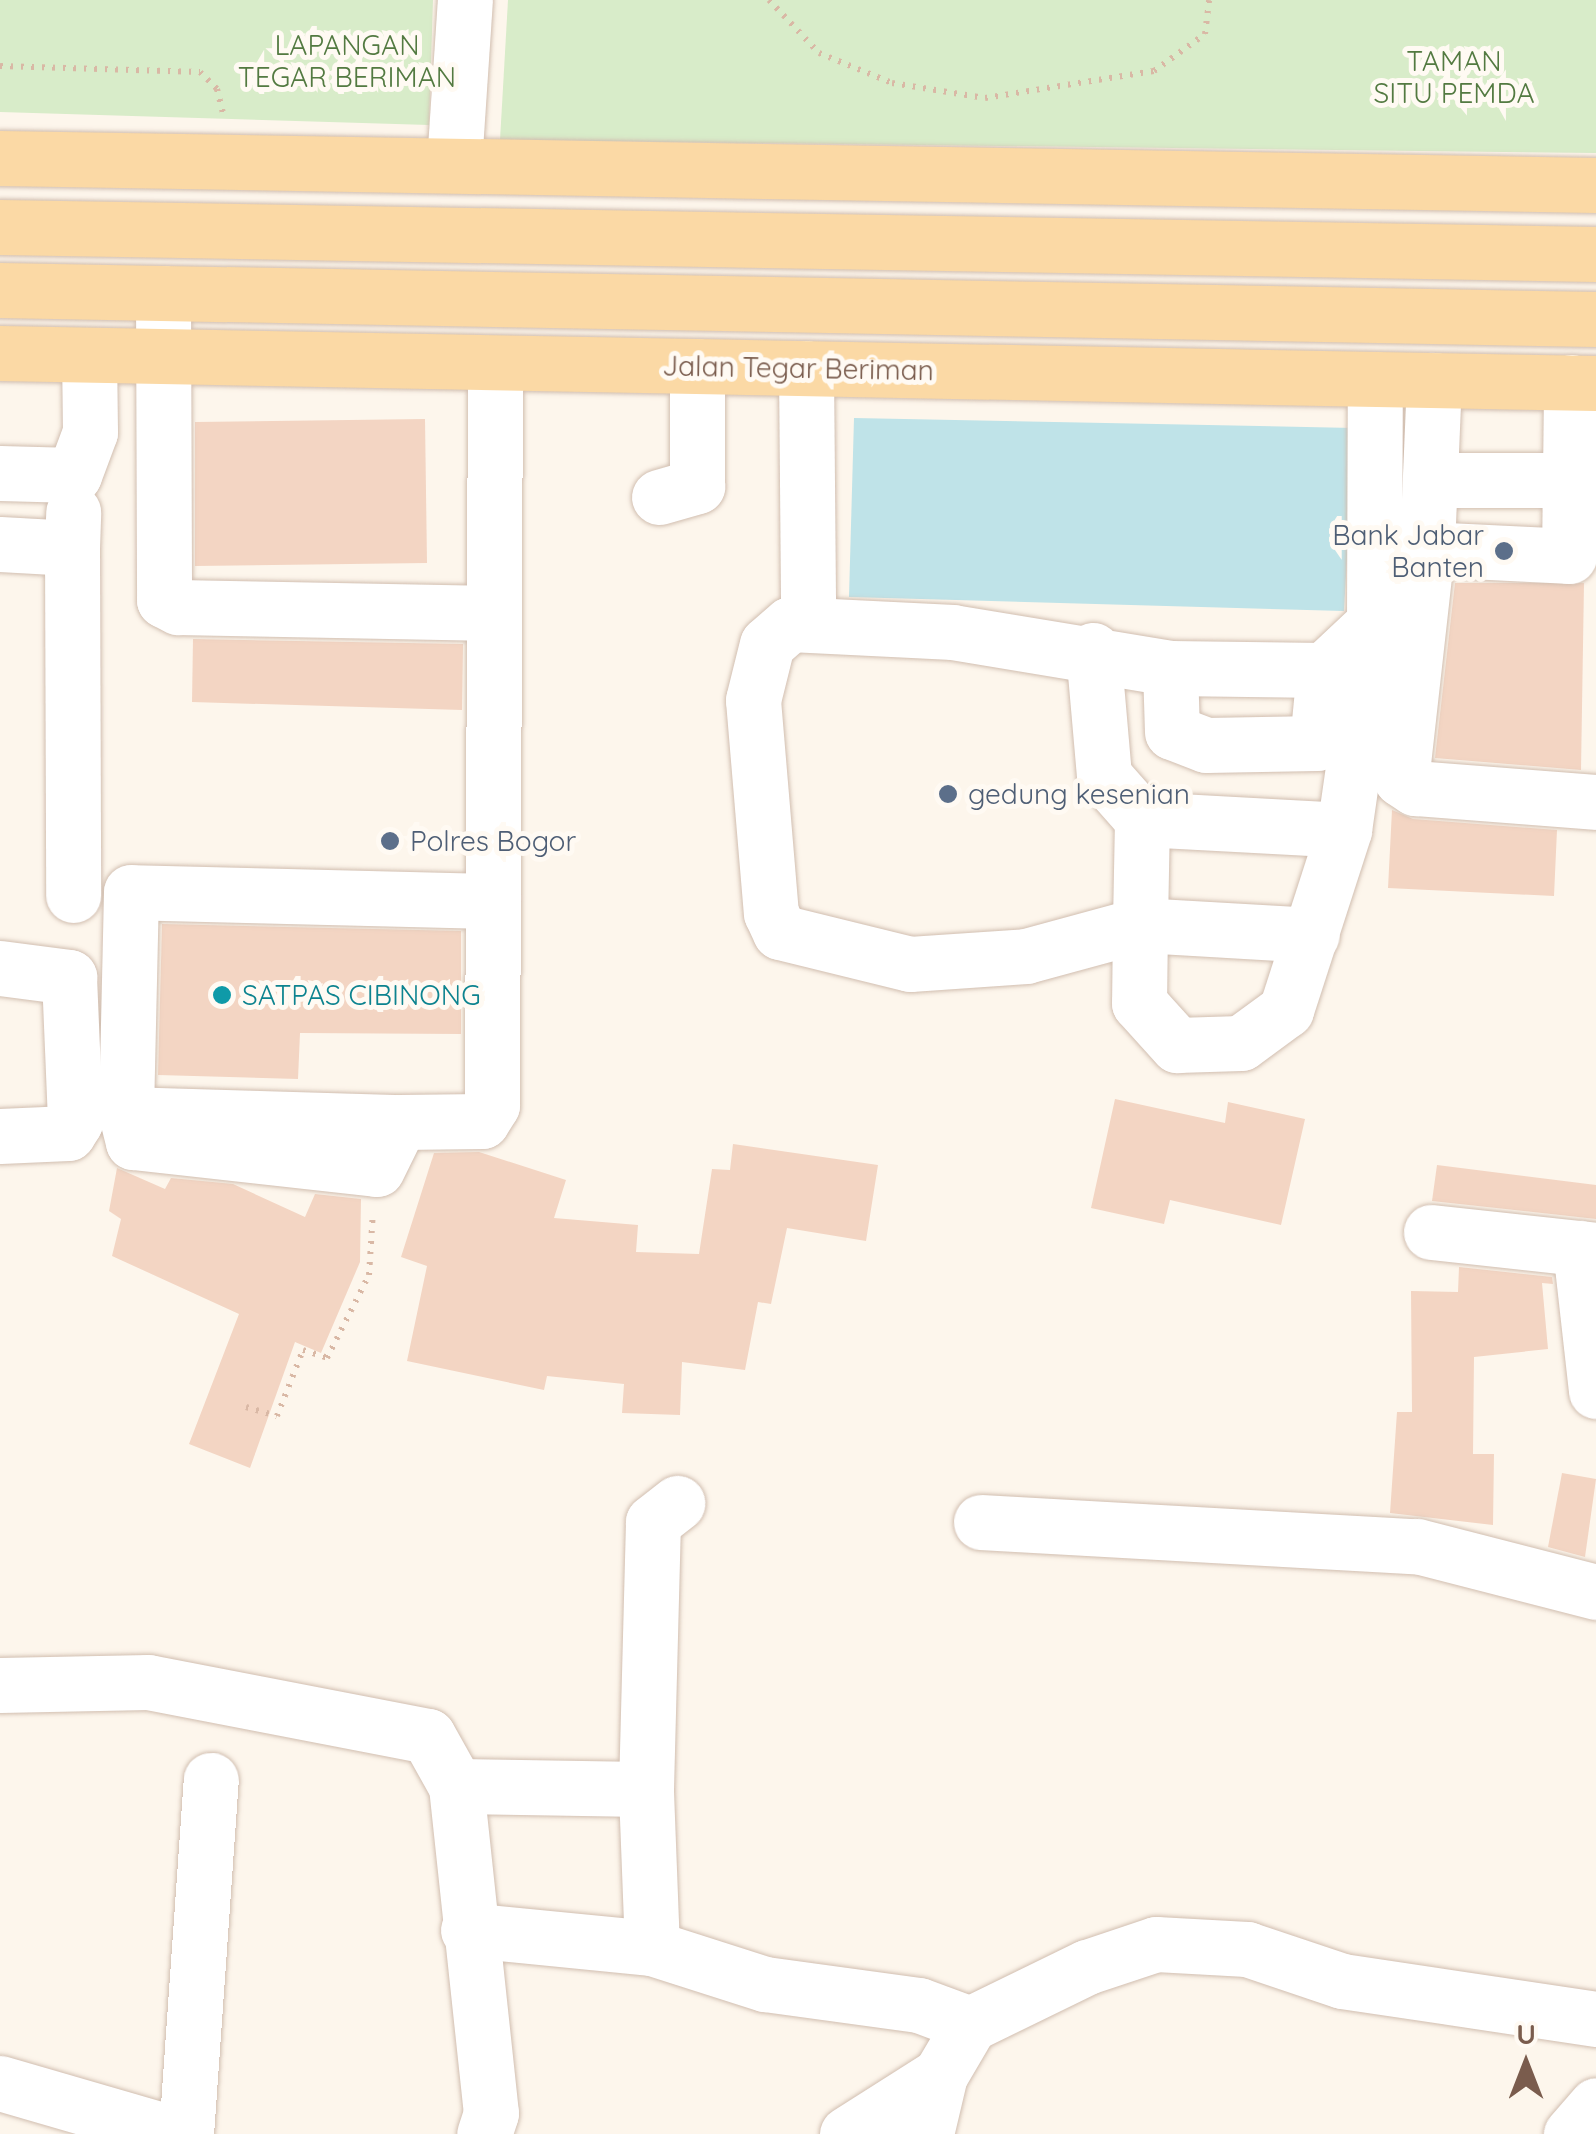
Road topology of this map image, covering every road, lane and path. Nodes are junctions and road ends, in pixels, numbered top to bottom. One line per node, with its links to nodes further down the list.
1 (465, 0): 7 (street)
2 (769, 0): 3 (path)
3 (1208, 0)
4 (0, 66): 6 (path)
5 (0, 158): 6 (main road)
6 (234, 162): 7 (main road)
7 (454, 164): 8 (main road)
8 (1596, 185)
9 (0, 226): 10 (main road)
10 (1168, 248): 11 (main road); 15 (main road)
11 (1596, 254)
12 (0, 290): 13 (main road)
13 (163, 293): 14 (main road); 19 (street)
14 (808, 304): 15 (main road); 22 (main road)
15 (1168, 311): 16 (main road)
16 (1596, 319)
17 (0, 353): 18 (main road, Jalan Tegar Beriman)
18 (90, 354): 19 (main road, Jalan Tegar Beriman); 27 (street)
19 (163, 356): 20 (main road, Jalan Tegar Beriman); 35 (street)
20 (494, 364): 21 (main road, Jalan Tegar Beriman); 35 (street)
21 (698, 366): 22 (main road, Jalan Tegar Beriman); 30 (street)
22 (806, 368): 23 (main road, Jalan Tegar Beriman); 36 (street)
23 (1376, 378): 24 (main road, Jalan Tegar Beriman); 37 (street)
24 (1434, 380): 25 (main road, Jalan Tegar Beriman); 28 (street)
25 (1584, 382): 29 (street)
26 (0, 474): 27 (street)
27 (74, 475): 32 (street)
28 (1432, 480): 29 (street); 33 (street)
29 (1567, 480): 34 (street)
30 (659, 496)
31 (0, 544): 32 (street)
32 (72, 548): 44 (street)
33 (1427, 549): 34 (street); 41 (street)
34 (1582, 559)
35 (493, 613): 45 (street)
36 (808, 620): 38 (street); 46 (street)
37 (1374, 623): 40 (street); 43 (street)
38 (1093, 650): 39 (street); 42 (street)
39 (1170, 668): 40 (street); 40 (street)
40 (1324, 670)
41 (1596, 802)
42 (1142, 818): 43 (street); 46 (street)
43 (1344, 830): 47 (street)
44 (73, 895)
45 (493, 901): 50 (street); 50 (street)
46 (1140, 926): 47 (street); 47 (street)
47 (1312, 935)
48 (0, 968): 49 (street)
49 (0, 1136)
50 (388, 1146): 54 (path)
51 (1431, 1232): 52 (street)
52 (1588, 1249): 53 (street)
53 (1596, 1391)
54 (246, 1407)
55 (677, 1503): 61 (street)
56 (982, 1522): 57 (street)
57 (1594, 1584)
58 (0, 1685): 60 (street)
59 (210, 1780): 70 (street)
60 (456, 1786): 61 (street); 62 (street)
61 (646, 1789): 63 (street)
62 (468, 1930): 63 (street); 71 (street)
63 (652, 1948): 65 (street)
64 (1596, 2020): 65 (street)
65 (970, 2024): 66 (street)
66 (940, 2075): 72 (street); 73 (street)
67 (0, 2083): 69 (street)
68 (1596, 2104): 74 (street)
69 (176, 2134)
70 (186, 2134)
71 (484, 2134)
72 (846, 2134)
73 (926, 2134)
74 (1571, 2134)

